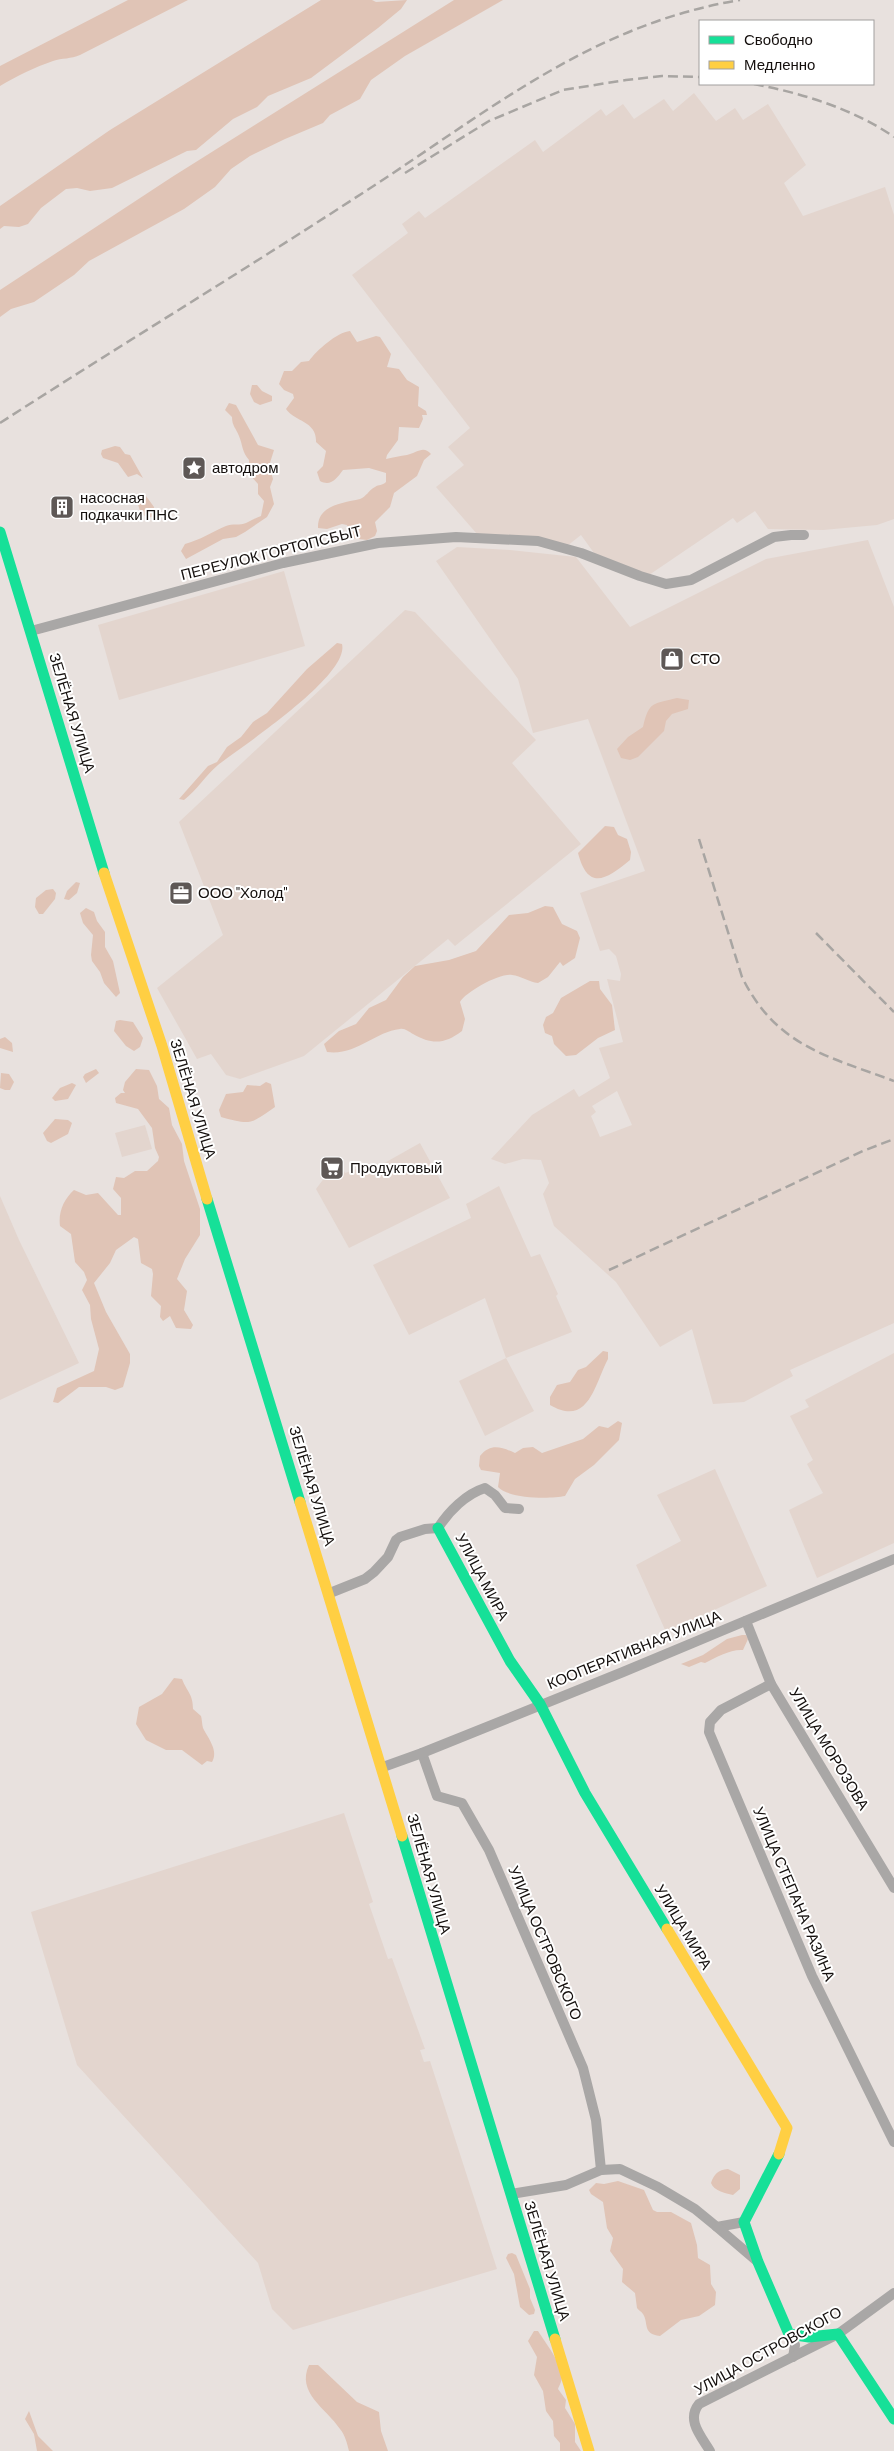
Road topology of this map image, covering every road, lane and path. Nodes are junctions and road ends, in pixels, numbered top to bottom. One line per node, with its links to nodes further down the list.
1 (0, 532): 3 (street, ЗЕЛЁНАЯ УЛИЦА)
2 (804, 535): 3 (street, ПЕРЕУЛОК ГОРТОПСБЫТ)
3 (31, 631): 7 (street, ЗЕЛЁНАЯ УЛИЦА)
4 (519, 1509): 5 (street)
5 (438, 1528): 7 (street, УЛИЦА МИРА); 10 (street, УЛИЦА МИРА)
6 (894, 1559): 8 (street, КООПЕРАТИВНАЯ УЛИЦА)
7 (330, 1594): 12 (street, ЗЕЛЁНАЯ УЛИЦА)
8 (746, 1621): 9 (street, УЛИЦА МОРОЗОВА); 10 (street, КООПЕРАТИВНАЯ УЛИЦА)
9 (771, 1684): 13 (street, УЛИЦА МОРОЗОВА); 14 (street, УЛИЦА СТЕПАНА РАЗИНА)
10 (540, 1704): 11 (street, КООПЕРАТИВНАЯ УЛИЦА); 17 (street, УЛИЦА МИРА)
11 (422, 1753): 12 (street, КООПЕРАТИВНАЯ УЛИЦА); 15 (street, УЛИЦА ОСТРОВСКОГО)
12 (383, 1767): 16 (street, ЗЕЛЁНАЯ УЛИЦА)
13 (894, 1888)
14 (894, 2142)
15 (601, 2170): 16 (street); 18 (street)
16 (511, 2194): 25 (street, ЗЕЛЁНАЯ УЛИЦА)
17 (744, 2222): 18 (street); 19 (street)
18 (717, 2227): 19 (street)
19 (758, 2262): 21 (street)
20 (894, 2293): 22 (street, УЛИЦА ОСТРОВСКОГО)
21 (789, 2334): 22 (street); 23 (street)
22 (838, 2334): 23 (street, УЛИЦА ОСТРОВСКОГО); 24 (street)
23 (793, 2357): 26 (street, УЛИЦА ОСТРОВСКОГО)
24 (894, 2419)
25 (589, 2451)
26 (710, 2451)

